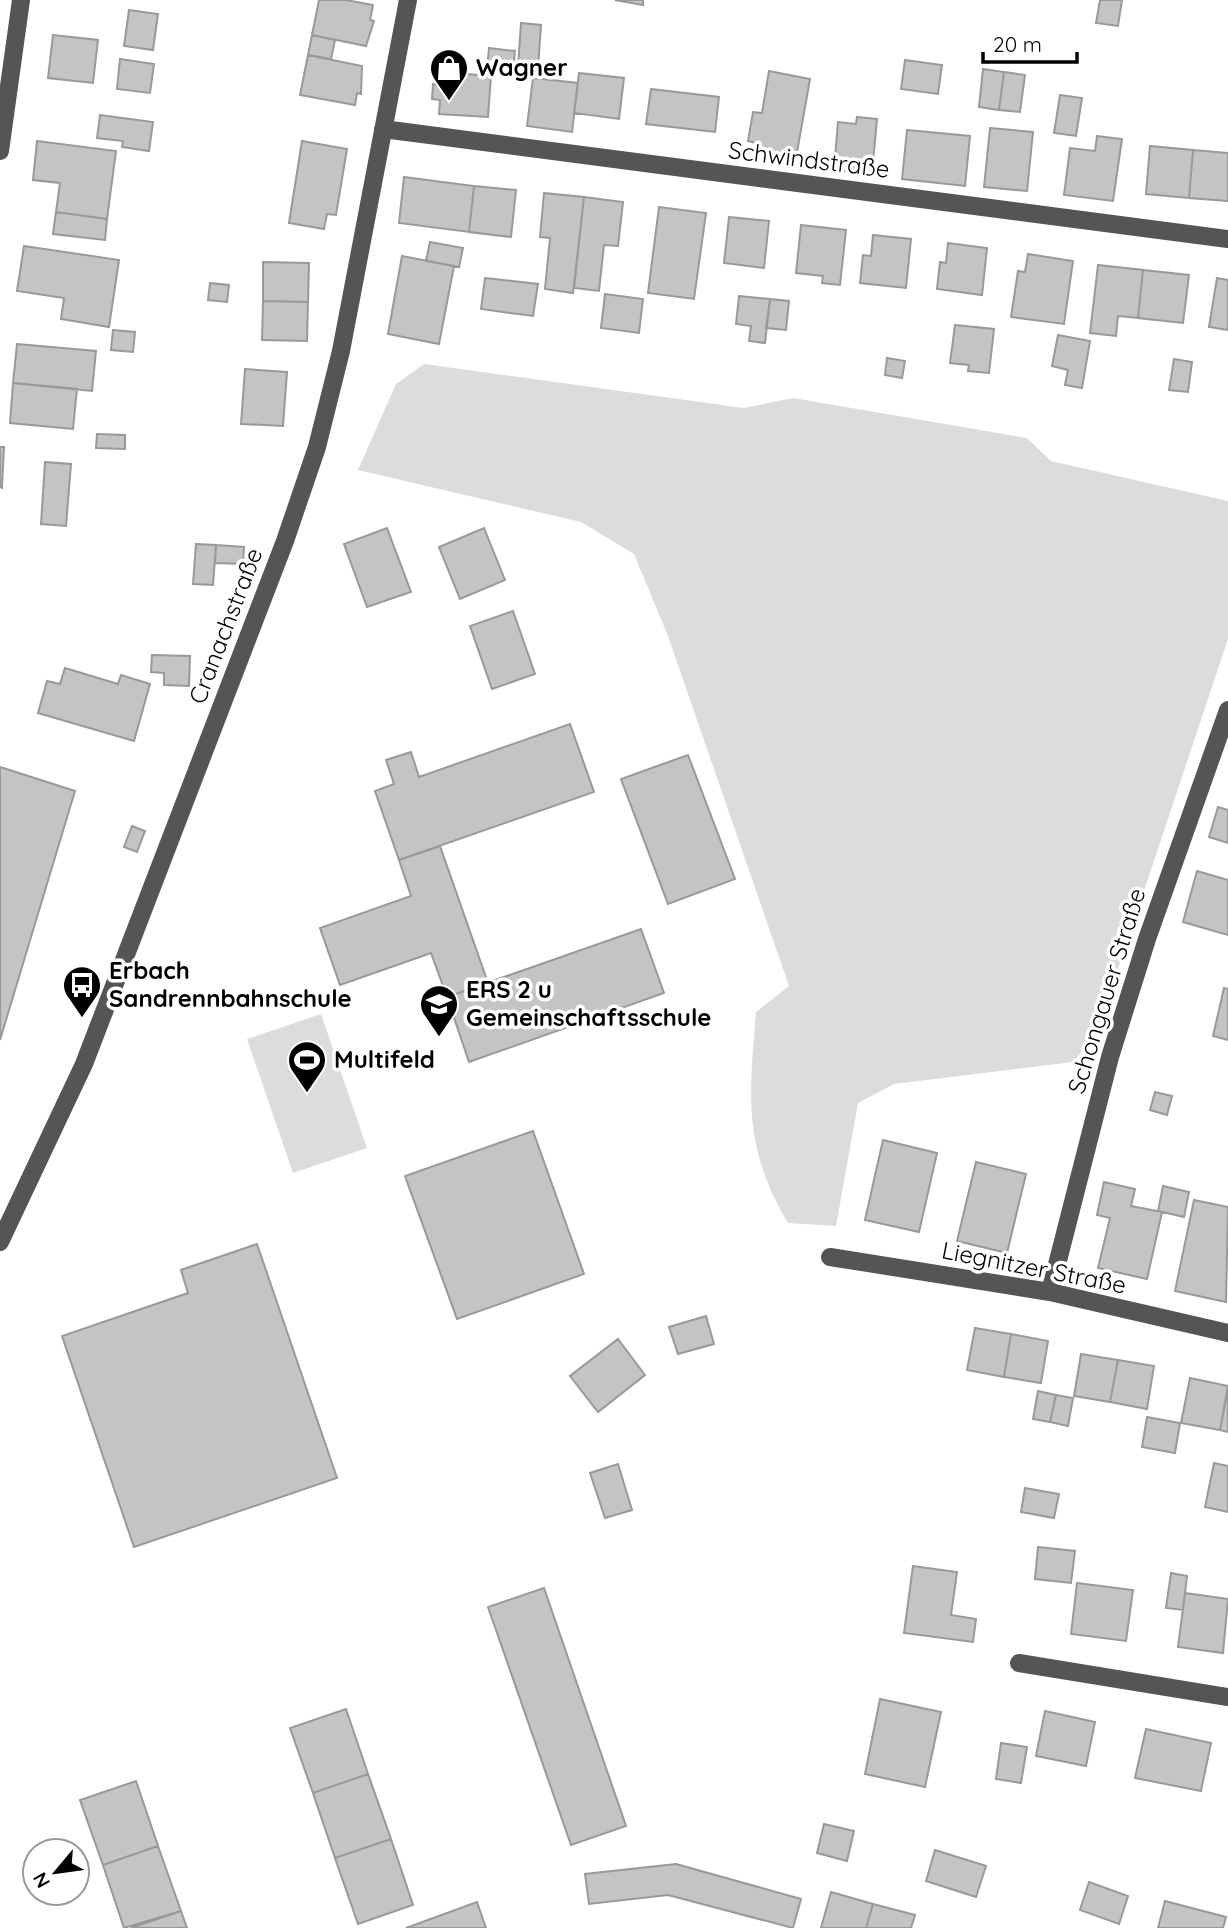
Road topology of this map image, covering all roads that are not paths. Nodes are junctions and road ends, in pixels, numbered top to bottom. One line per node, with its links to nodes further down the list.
1 (21, 0): 4 (street)
2 (408, 0): 3 (street, Cranachstraße)
3 (383, 129): 5 (street, Schwindstraße); 7 (street, Cranachstraße)
4 (0, 151)
5 (1228, 239)
6 (1228, 710): 9 (street, Schongauer Straße)
7 (0, 1242)
8 (830, 1257): 9 (street, Liegnitzer Straße)
9 (1050, 1292): 10 (street, Liegnitzer Straße)
10 (1228, 1333)
11 (1018, 1663): 12 (street)
12 (1228, 1697)

